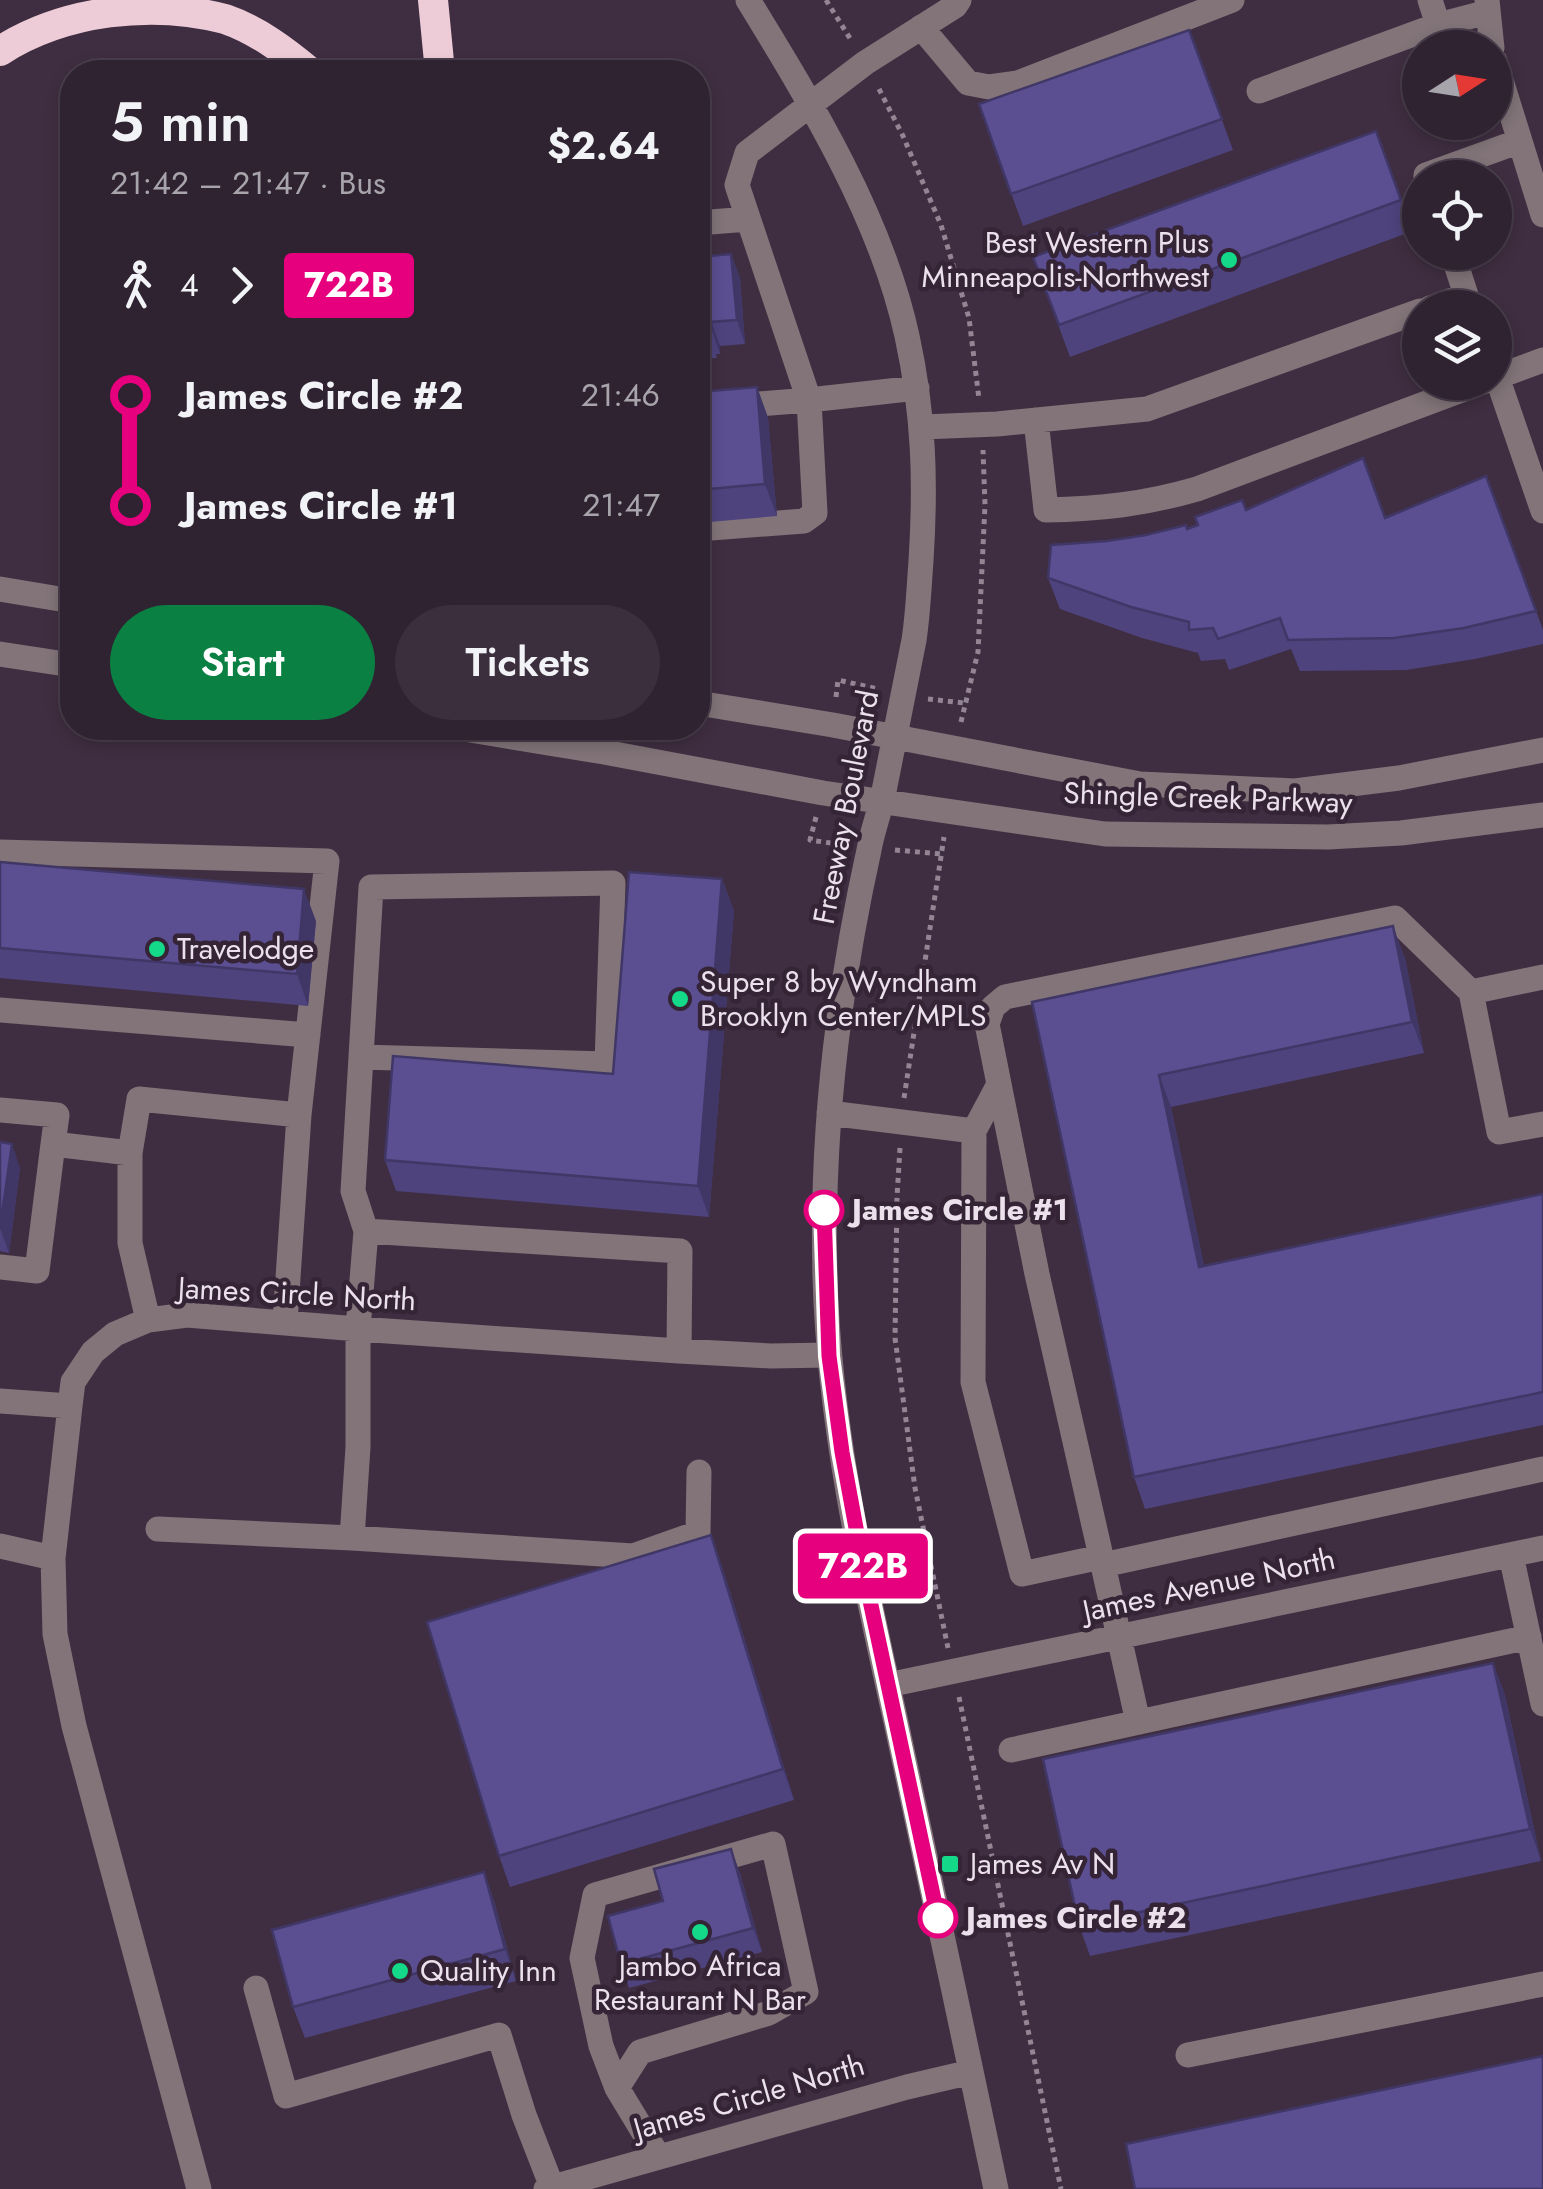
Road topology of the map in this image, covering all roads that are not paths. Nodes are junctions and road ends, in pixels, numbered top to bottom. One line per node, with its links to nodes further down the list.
1 (433, 0): 11 (highway)
2 (748, 0): 13 (street, Freeway Boulevard)
3 (959, 0): 8 (street)
4 (1232, 0): 8 (street)
5 (1430, 0): 7 (street)
6 (1488, 6): 7 (street)
7 (1438, 26): 12 (street)
8 (921, 28): 13 (street)
9 (0, 51): 10 (highway)
10 (295, 60)
11 (439, 60)
12 (1259, 92)
13 (812, 104): 18 (street); 23 (street, Freeway Boulevard)
14 (1512, 115): 15 (street)
15 (1520, 141): 16 (street); 17 (street)
16 (1467, 160)
17 (1543, 215)
18 (748, 219): 19 (street); 24 (street)
19 (710, 222)
20 (1402, 317): 28 (street)
21 (1543, 360): 22 (street)
22 (1512, 371)
23 (916, 388): 24 (street); 29 (street, Freeway Boulevard)
24 (810, 400): 27 (street); 31 (street)
25 (1433, 400): 28 (street)
26 (1500, 400): 30 (street)
27 (710, 408)
28 (1036, 420): 29 (street)
29 (922, 426): 37 (street, Freeway Boulevard)
30 (1543, 511)
31 (710, 528)
32 (0, 589): 33 (street)
33 (60, 599)
34 (0, 654): 35 (street)
35 (60, 663)
36 (710, 705): 37 (street, Shingle Creek Parkway)
37 (894, 737): 39 (street, Shingle Creek Parkway); 40 (street, Freeway Boulevard)
38 (531, 740): 40 (street, Shingle Creek Parkway)
39 (1543, 750)
40 (882, 801): 41 (street, Shingle Creek Parkway); 50 (street, Freeway Boulevard)
41 (1543, 815)
42 (0, 852): 46 (street)
43 (1543, 977): 44 (street)
44 (1471, 992): 48 (street); 52 (street)
45 (0, 1010): 46 (street)
46 (308, 1034): 51 (street)
47 (361, 1057): 47 (street); 56 (street)
48 (999, 1084): 53 (street); 73 (street)
49 (0, 1110): 54 (street)
50 (828, 1113): 53 (street); 62 (street, Freeway Boulevard)
51 (298, 1115): 55 (street); 59 (street)
52 (1543, 1124)
53 (974, 1131): 73 (street)
54 (52, 1144): 55 (street); 57 (street)
55 (130, 1154): 58 (street)
56 (366, 1231): 60 (street); 61 (street)
57 (0, 1266)
58 (148, 1320): 59 (street, James Circle North); 64 (street, James Circle North)
59 (285, 1322): 60 (street, James Circle North)
60 (358, 1330): 61 (street, James Circle North); 68 (street)
61 (679, 1350): 62 (street, James Circle North)
62 (829, 1356): 76 (street, Freeway Boulevard)
63 (0, 1401): 64 (street)
64 (70, 1406): 72 (street, James Circle North)
65 (1543, 1469): 73 (street)
66 (699, 1472): 68 (street)
67 (158, 1529): 68 (street)
68 (352, 1538)
69 (0, 1546): 72 (street)
70 (1543, 1548): 71 (street, James Avenue North)
71 (1512, 1555): 74 (street, James Avenue North); 75 (street)
72 (53, 1558): 87 (street, James Circle North)
73 (1102, 1561): 74 (street)
74 (1118, 1637): 76 (street, James Avenue North); 78 (street)
75 (1529, 1638): 77 (street); 78 (street)
76 (888, 1686): 83 (street, Freeway Boulevard)
77 (1543, 1704)
78 (1138, 1722): 79 (street)
79 (1011, 1750)
80 (1543, 1984): 82 (street)
81 (256, 1988): 86 (street)
82 (1188, 2055)
83 (972, 2072): 85 (street, James Circle North); 88 (street, Freeway Boulevard)
84 (617, 2088): 84 (street); 85 (street)
85 (658, 2156): 86 (street, James Circle North)
86 (549, 2188)
87 (199, 2189)
88 (996, 2189)

